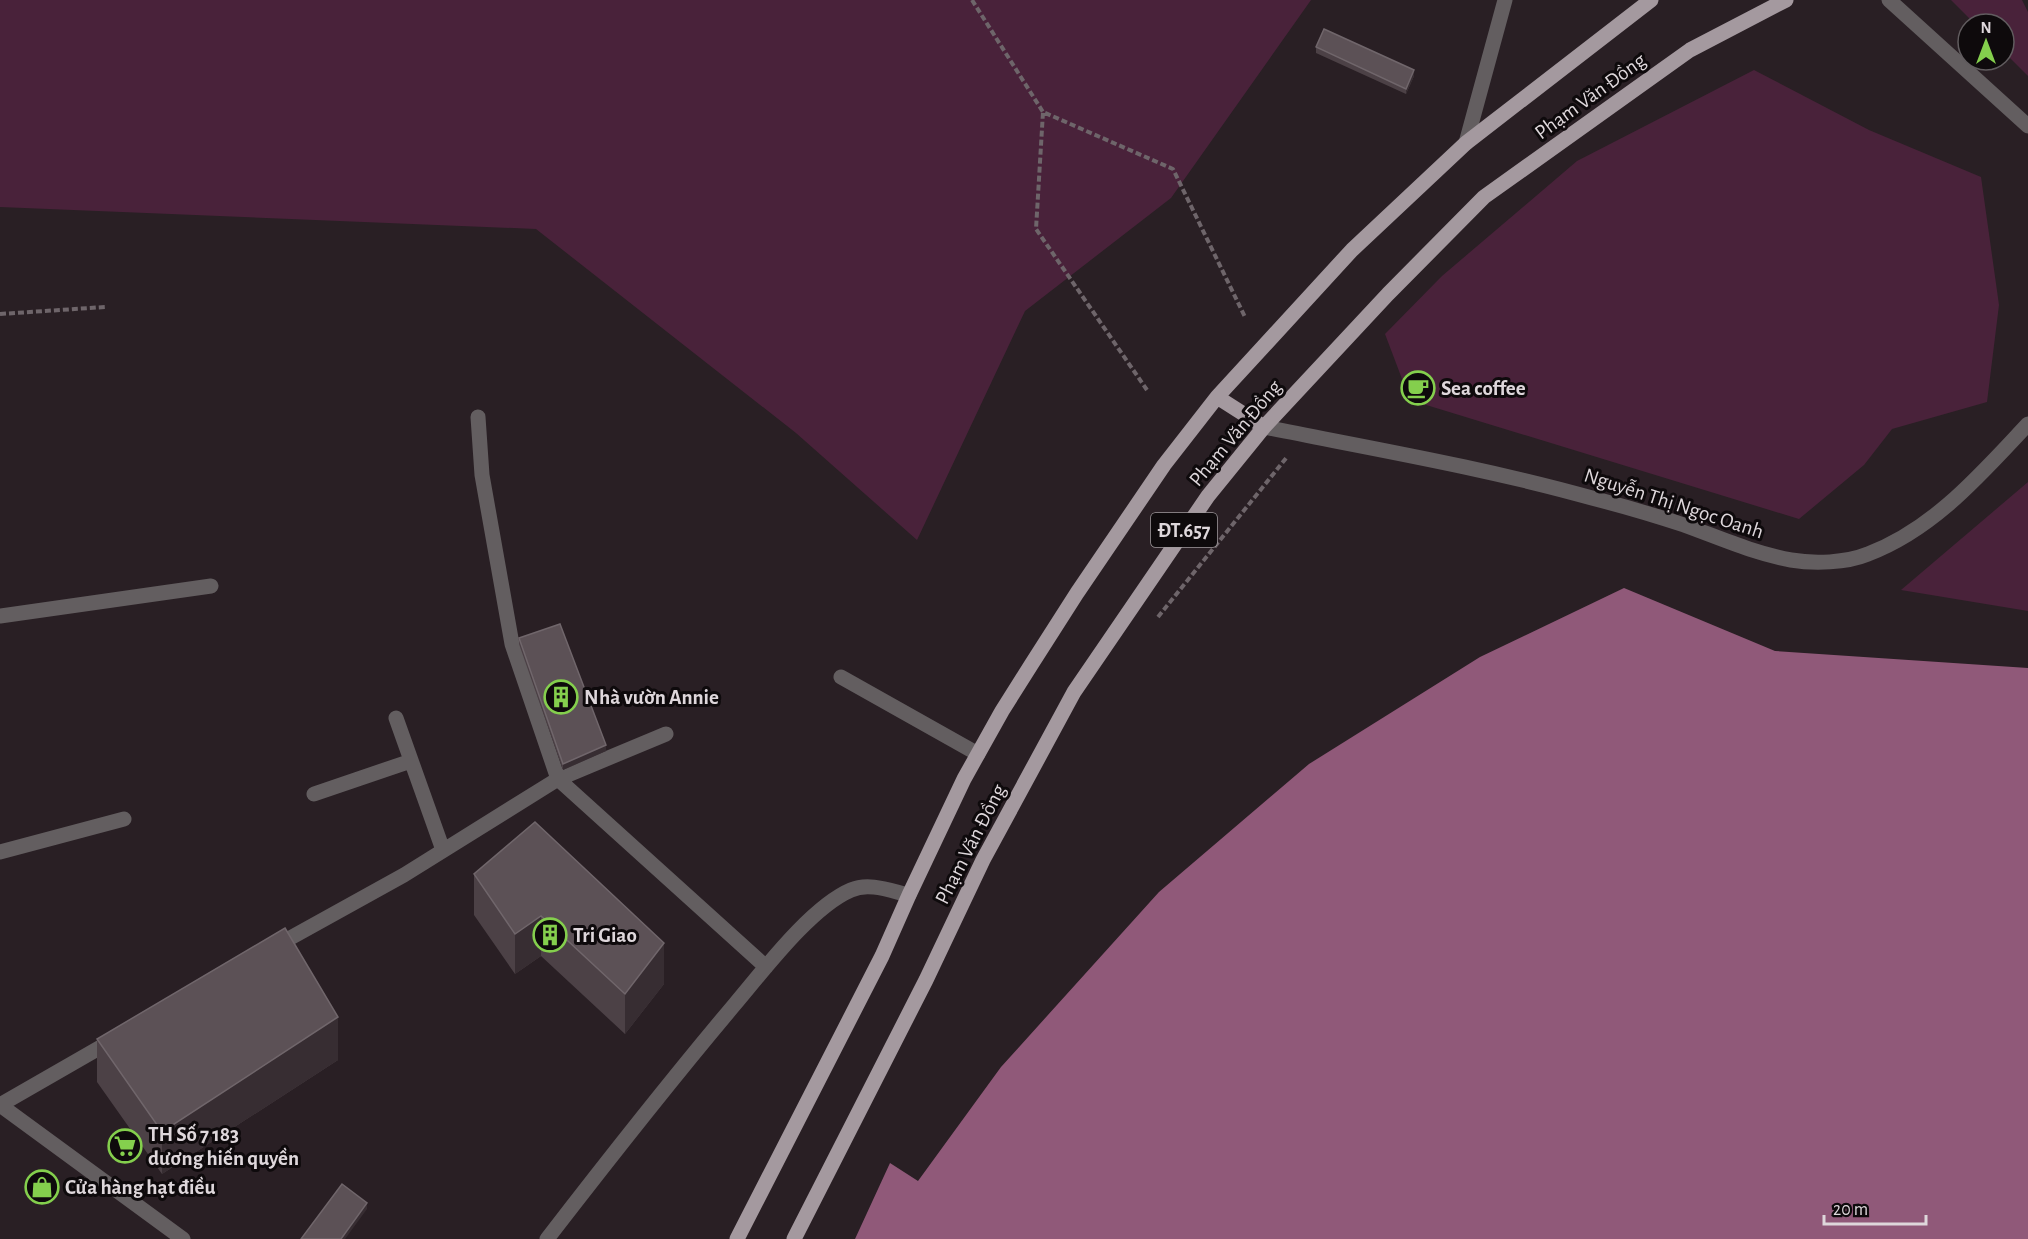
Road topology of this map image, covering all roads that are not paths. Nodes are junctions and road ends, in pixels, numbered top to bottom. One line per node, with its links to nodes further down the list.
1 (1505, 0): 6 (street)
2 (1651, 0): 6 (main road, Phạm Văn Đồng / ĐT.657)
3 (1786, 0): 10 (main road, Phạm Văn Đồng / ĐT.657)
4 (1889, 0): 5 (street)
5 (2028, 126)
6 (1466, 143): 7 (main road, Phạm Văn Đồng / ĐT.657)
7 (1217, 397): 10 (main road); 16 (main road, Phạm Văn Đồng / ĐT.657)
8 (478, 417): 18 (street)
9 (2028, 424): 10 (street, Nguyễn Thị Ngọc Oanh)
10 (1264, 427): 31 (main road, Phạm Văn Đồng / ĐT.657)
11 (211, 586): 12 (street)
12 (0, 616)
13 (841, 677): 16 (street)
14 (396, 718): 17 (street)
15 (666, 734): 18 (street)
16 (978, 754): 23 (main road, Phạm Văn Đồng / ĐT.657)
17 (411, 761): 19 (street); 21 (street)
18 (558, 779): 21 (street); 25 (street)
19 (314, 794)
20 (124, 819): 22 (street)
21 (443, 850): 24 (street)
22 (0, 852)
23 (909, 895): 25 (street); 30 (main road, Phạm Văn Đồng / ĐT.657)
24 (257, 957)
25 (766, 967): 29 (street)
26 (124, 1034): 27 (street)
27 (0, 1104): 28 (street)
28 (183, 1239)
29 (547, 1239)
30 (737, 1239)
31 (794, 1239)

